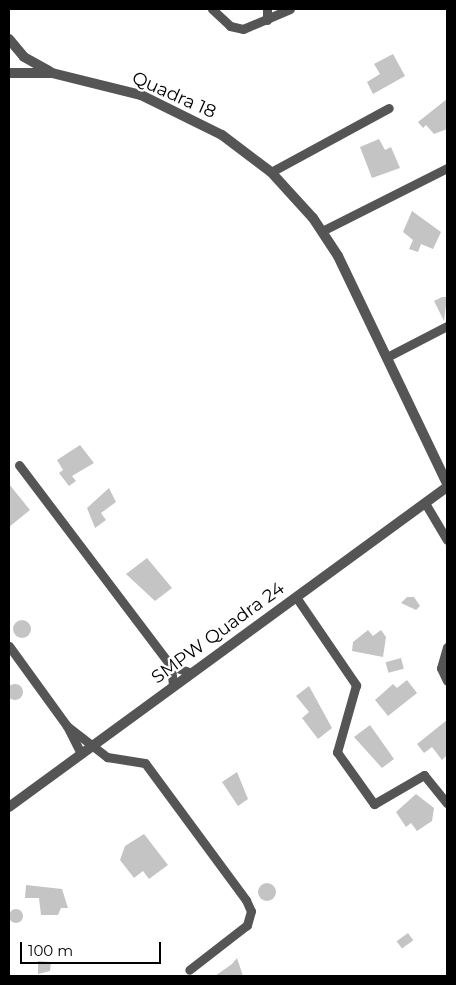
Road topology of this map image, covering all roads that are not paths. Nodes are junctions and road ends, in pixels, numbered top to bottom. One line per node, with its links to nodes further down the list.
1 (212, 9): 4 (street)
2 (267, 9): 4 (street)
3 (290, 9): 4 (street)
4 (267, 20)
5 (9, 39): 7 (street)
6 (9, 73): 7 (street)
7 (52, 73): 10 (street, Quadra 18)
8 (389, 108): 10 (street)
9 (447, 168): 11 (street)
10 (271, 172): 11 (street, SMPW Quadra 24)
11 (322, 231): 13 (street, SMPW Quadra 24)
12 (447, 326): 13 (street)
13 (387, 357): 15 (street, SMPW Quadra 24)
14 (19, 465): 21 (street)
15 (447, 485): 16 (street, SMPW Quadra 24)
16 (425, 503): 17 (street); 18 (street, SMPW Quadra 24)
17 (447, 540)
18 (296, 597): 22 (street, SMPW Quadra 24); 28 (street)
19 (9, 646): 25 (street)
20 (447, 648): 23 (street)
21 (171, 666): 22 (street); 24 (street)
22 (190, 672): 24 (street, SMPW Quadra 24)
23 (447, 681)
24 (173, 684): 26 (street, SMPW Quadra 24)
25 (67, 726): 26 (street); 27 (street)
26 (92, 746): 27 (street, SMPW Quadra 24); 30 (street)
27 (81, 754): 29 (street, SMPW Quadra 24)
28 (447, 802)
29 (9, 807)
30 (189, 970)

